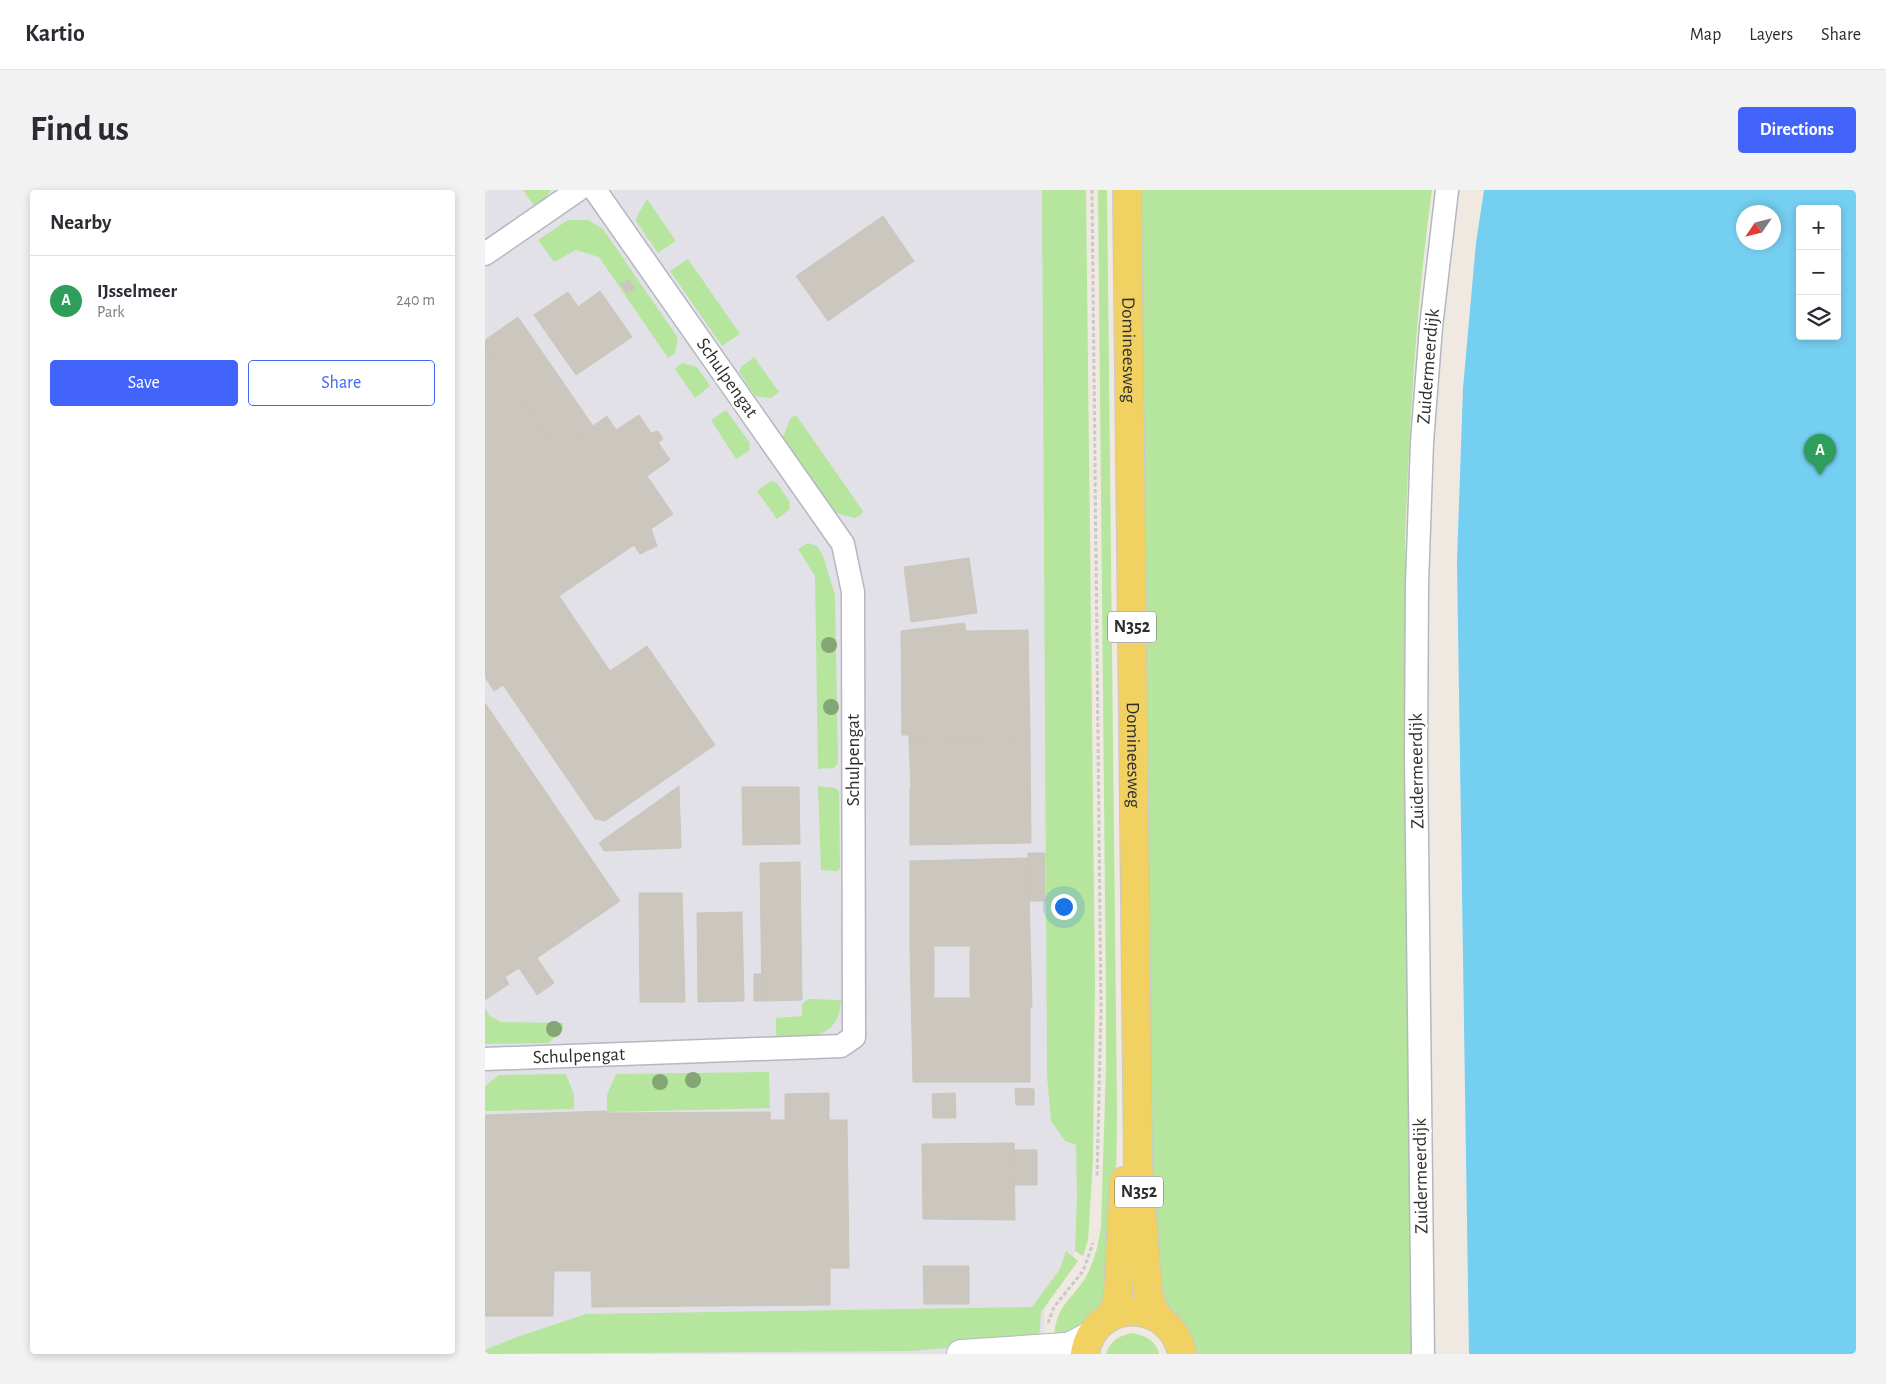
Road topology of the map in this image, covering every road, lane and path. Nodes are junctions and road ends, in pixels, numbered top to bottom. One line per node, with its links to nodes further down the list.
1 (578, 190): 7 (street)
2 (595, 190): 8 (street, Schulpengat)
3 (1092, 190): 9 (path)
4 (1114, 190): 11 (main road, Domineesweg / N352)
5 (1127, 190): 12 (main road, Domineesweg / N352)
6 (1447, 190): 17 (street, Zuidermeerdijk)
7 (485, 254)
8 (485, 1059)
9 (1097, 1186)
10 (1093, 1234): 13 (path)
11 (1113, 1315): 12 (main road); 14 (main road)
12 (1159, 1318): 16 (main road, N352)
13 (1048, 1331)
14 (1087, 1345): 15 (main road)
15 (961, 1354)
16 (1182, 1354)
17 (1423, 1354)

